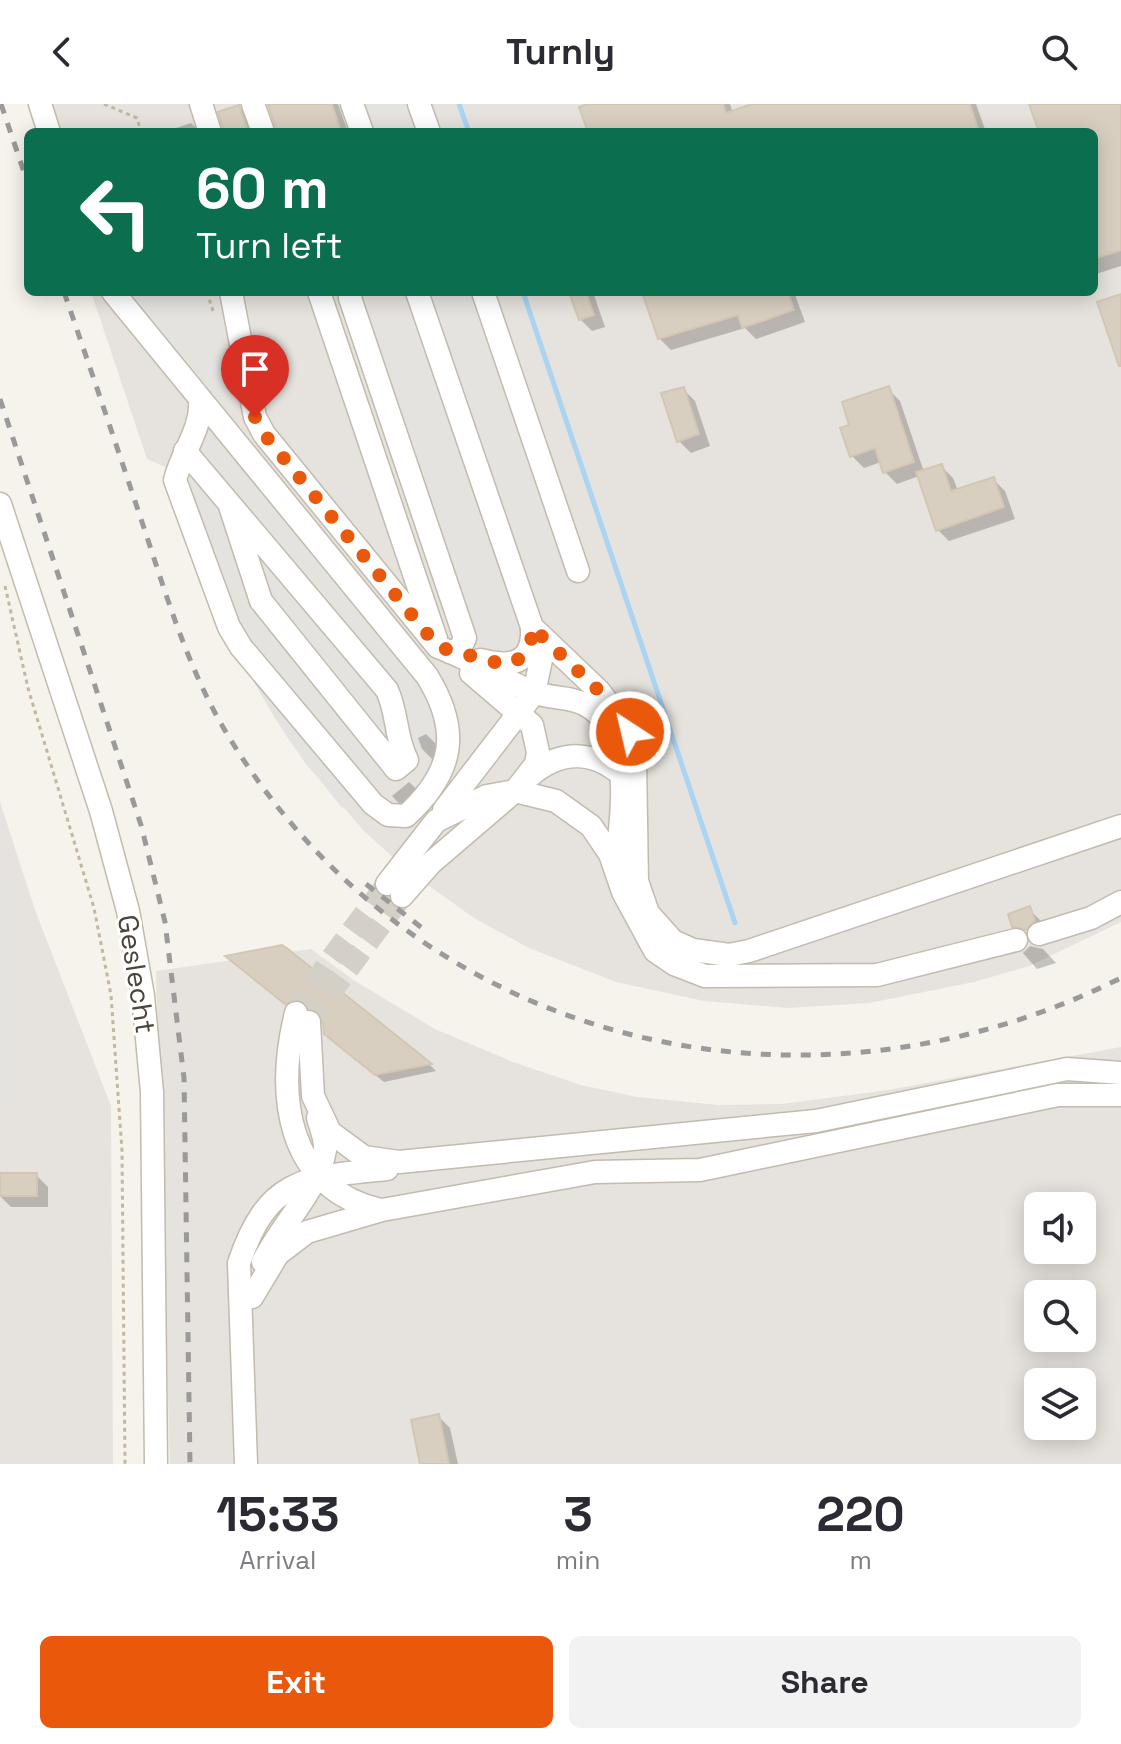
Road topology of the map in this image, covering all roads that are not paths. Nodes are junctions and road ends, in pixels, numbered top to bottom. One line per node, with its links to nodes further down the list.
1 (40, 104): 6 (street)
2 (201, 104): 7 (street)
3 (253, 104): 8 (street)
4 (352, 104): 9 (street)
5 (419, 104): 10 (street)
6 (48, 128)
7 (209, 128)
8 (262, 128)
9 (361, 128)
10 (428, 128)
11 (116, 296): 17 (street)
12 (232, 296): 23 (street)
13 (320, 296): 23 (street)
14 (350, 296): 23 (street)
15 (418, 296): 22 (street)
16 (484, 296): 21 (street)
17 (200, 401): 18 (street); 18 (street)
18 (185, 451): 20 (street)
19 (0, 504): 44 (street, Geslecht)
20 (230, 506): 20 (street)
21 (578, 571)
22 (532, 627): 23 (street); 24 (street); 29 (street)
23 (451, 652): 24 (street); 25 (street)
24 (534, 693): 25 (street); 26 (street)
25 (522, 713): 27 (street); 30 (street)
26 (620, 773): 27 (street); 29 (street); 32 (street)
27 (531, 775): 28 (street)
28 (515, 791): 30 (street); 30 (street); 32 (street)
29 (637, 801): 31 (street)
30 (436, 821)
31 (1121, 826)
32 (617, 872): 35 (street)
33 (1121, 902): 34 (street)
34 (1039, 934)
35 (1016, 940)
36 (1121, 1073): 39 (street)
37 (1121, 1095): 41 (street)
38 (313, 1096): 39 (street); 40 (street); 40 (street)
39 (481, 1154): 40 (street)
40 (316, 1175): 41 (street); 42 (street); 43 (street)
41 (382, 1210): 42 (street)
42 (252, 1297): 43 (street)
43 (245, 1357): 45 (street)
44 (156, 1464)
45 (246, 1464)

